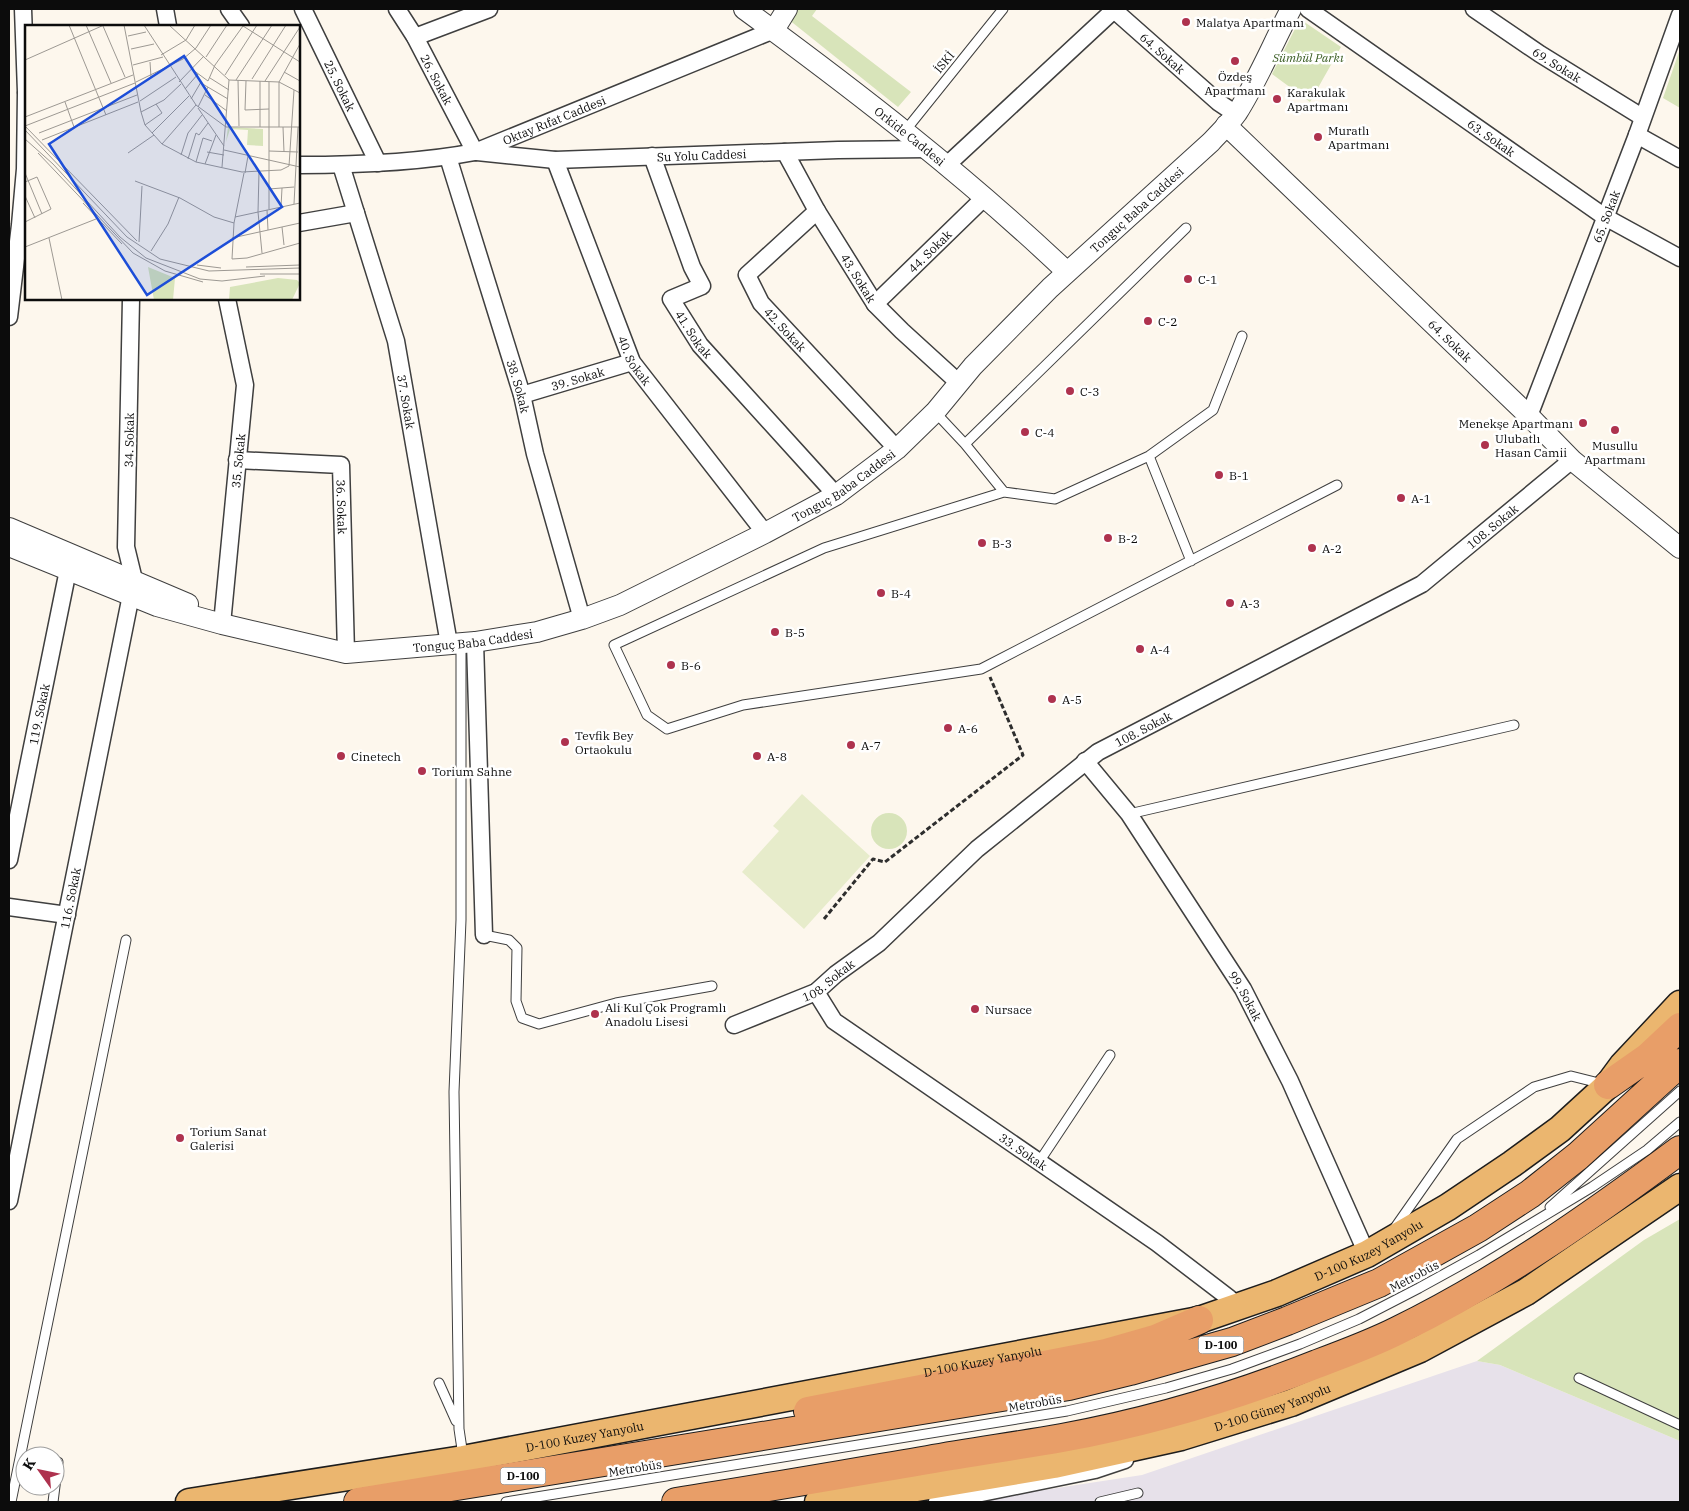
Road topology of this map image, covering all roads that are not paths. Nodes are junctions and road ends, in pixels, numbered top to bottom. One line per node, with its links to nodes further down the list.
1 (23, 9): 19 (street)
2 (165, 9): 15 (street)
3 (229, 9): 16 (street)
4 (303, 9): 32 (street, 25. Sokak)
5 (397, 9): 18 (street, 26. Sokak)
6 (489, 9): 18 (street)
7 (744, 9): 17 (street, Orkide Caddesi)
8 (787, 9): 17 (street)
9 (1003, 9): 23 (lane, İSKİ)
10 (1291, 9): 22 (street, Tonguç Baba Caddesi)
11 (1308, 9): 40 (street, 63. Sokak)
12 (1115, 10): 22 (street, 64. Sokak); 35 (street)
13 (1480, 11): 21 (street, 69. Sokak)
14 (1680, 15): 21 (street, 65. Sokak)
15 (168, 25)
16 (240, 25)
17 (774, 30): 23 (street, Orkide Caddesi); 26 (street, Oktay Rıfat Caddesi)
18 (415, 37): 26 (street, 26. Sokak)
19 (25, 64)
20 (25, 105): 36 (street)
21 (1642, 117): 24 (street, 65. Sokak)
22 (1231, 120): 44 (street, Tonguç Baba Caddesi); 54 (street, 64. Sokak)
23 (905, 130): 25 (street, Orkide Caddesi)
24 (1637, 135): 30 (street); 40 (street, 65. Sokak)
25 (928, 149): 27 (street, Su Yolu Caddesi); 35 (street, Orkide Caddesi)
26 (475, 152): 29 (street, Oktay Rıfat Caddesi); 31 (street, Su Yolu Caddesi)
27 (786, 152): 28 (street, Su Yolu Caddesi); 38 (street, 43. Sokak)
28 (652, 156): 31 (street, Su Yolu Caddesi); 62 (street, 41. Sokak)
29 (448, 157): 32 (street, Oktay Rıfat Caddesi); 52 (street, 38. Sokak)
30 (1680, 159)
31 (554, 160): 50 (street, 40. Sokak)
32 (378, 163): 34 (street, Oktay Rıfat Caddesi)
33 (300, 165): 34 (street, Oktay Rıfat Caddesi)
34 (341, 165): 39 (street, 37. Sokak)
35 (947, 166): 37 (street, Orkide Caddesi)
36 (20, 169): 48 (street)
37 (986, 197): 44 (street, Orkide Caddesi); 47 (street, 44. Sokak)
38 (817, 210): 47 (street, 43. Sokak); 56 (street, 42. Sokak)
39 (356, 213): 41 (street); 72 (street, 37. Sokak)
40 (1605, 217): 43 (street, 63. Sokak); 54 (street, 65. Sokak)
41 (300, 223)
42 (1186, 228): 55 (lane)
43 (1680, 258)
44 (1067, 272): 51 (street, Tonguç Baba Caddesi)
45 (131, 300): 69 (street, 34. Sokak)
46 (227, 300): 58 (street, 35. Sokak)
47 (875, 304): 51 (street, 43. Sokak)
48 (9, 317)
49 (1242, 336): 57 (lane)
50 (632, 362): 52 (street, 39. Sokak); 64 (street, 40. Sokak)
51 (959, 383): 53 (street, Tonguç Baba Caddesi)
52 (522, 394): 70 (street, 38. Sokak)
53 (935, 412): 55 (lane); 56 (street, Tonguç Baba Caddesi)
54 (1529, 416): 59 (street, 64. Sokak)
55 (965, 444): 61 (lane)
56 (897, 449): 62 (street, Tonguç Baba Caddesi)
57 (1149, 456): 61 (lane); 67 (lane)
58 (237, 460): 71 (street, 35. Sokak); 73 (street, 36. Sokak)
59 (1572, 460): 66 (street, 64. Sokak); 75 (street, 108. Sokak)
60 (1338, 485): 67 (lane)
61 (1004, 492): 67 (lane)
62 (836, 495): 64 (street, Tonguç Baba Caddesi)
63 (9, 528): 69 (street, Tonguç Baba Caddesi)
64 (765, 533): 70 (street, Tonguç Baba Caddesi)
65 (9, 546): 68 (street, Tonguç Baba Caddesi)
66 (1680, 548)
67 (1191, 561)
68 (68, 570): 69 (street, Tonguç Baba Caddesi); 77 (street, 119. Sokak)
69 (132, 588): 71 (street, Tonguç Baba Caddesi); 79 (street, 116. Sokak)
70 (582, 619): 72 (street, Tonguç Baba Caddesi)
71 (222, 624): 73 (street, Tonguç Baba Caddesi)
72 (462, 643): 73 (street, Tonguç Baba Caddesi); 80 (street, 37. Sokak); 103 (lane)
73 (346, 653)
74 (1514, 725): 76 (lane)
75 (1085, 761): 76 (street, 99. Sokak); 83 (street, 108. Sokak)
76 (1128, 814): 97 (street, 99. Sokak)
77 (9, 860)
78 (9, 907): 79 (street)
79 (67, 915): 95 (street, 116. Sokak)
80 (484, 935): 82 (lane)
81 (126, 940): 108 (lane)
82 (712, 986)
83 (816, 992): 85 (street, 108. Sokak); 93 (street, 33. Sokak)
84 (1680, 1004): 89 (main road, D-100 Kuzey Yanyolu)
85 (734, 1025)
86 (1680, 1027): 89 (highway)
87 (1110, 1055): 93 (lane)
88 (1680, 1063): 105 (highway, D-100)
89 (1608, 1085): 97 (main road, D-100 Kuzey Yanyolu); 97 (lane)
90 (1680, 1090): 96 (lane, Metrobüs)
91 (1680, 1122): 96 (lane, Metrobüs)
92 (1680, 1150): 112 (highway)
93 (1039, 1162): 98 (street, 33. Sokak)
94 (1680, 1187): 104 (main road, D-100 Güney Yanyolu)
95 (9, 1201)
96 (1535, 1221): 111 (lane, Metrobüs)
97 (1374, 1250): 98 (main road, D-100 Kuzey Yanyolu)
98 (1236, 1307): 99 (main road, D-100 Kuzey Yanyolu)
99 (1200, 1320): 105 (highway); 106 (main road, D-100 Kuzey Yanyolu)
100 (1579, 1378): 102 (lane)
101 (440, 1383): 103 (lane)
102 (1680, 1425)
103 (459, 1429): 106 (lane)
104 (1181, 1438): 113 (main road, D-100 Güney Yanyolu); 114 (street)
105 (688, 1448): 110 (highway, D-100)
106 (463, 1459): 109 (main road, D-100 Kuzey Yanyolu)
107 (1138, 1493): 115 (lane)
108 (11, 1502)
109 (189, 1502)
110 (358, 1502)
111 (506, 1502)
112 (676, 1502)
113 (818, 1502)
114 (937, 1502)
115 (1100, 1502)

